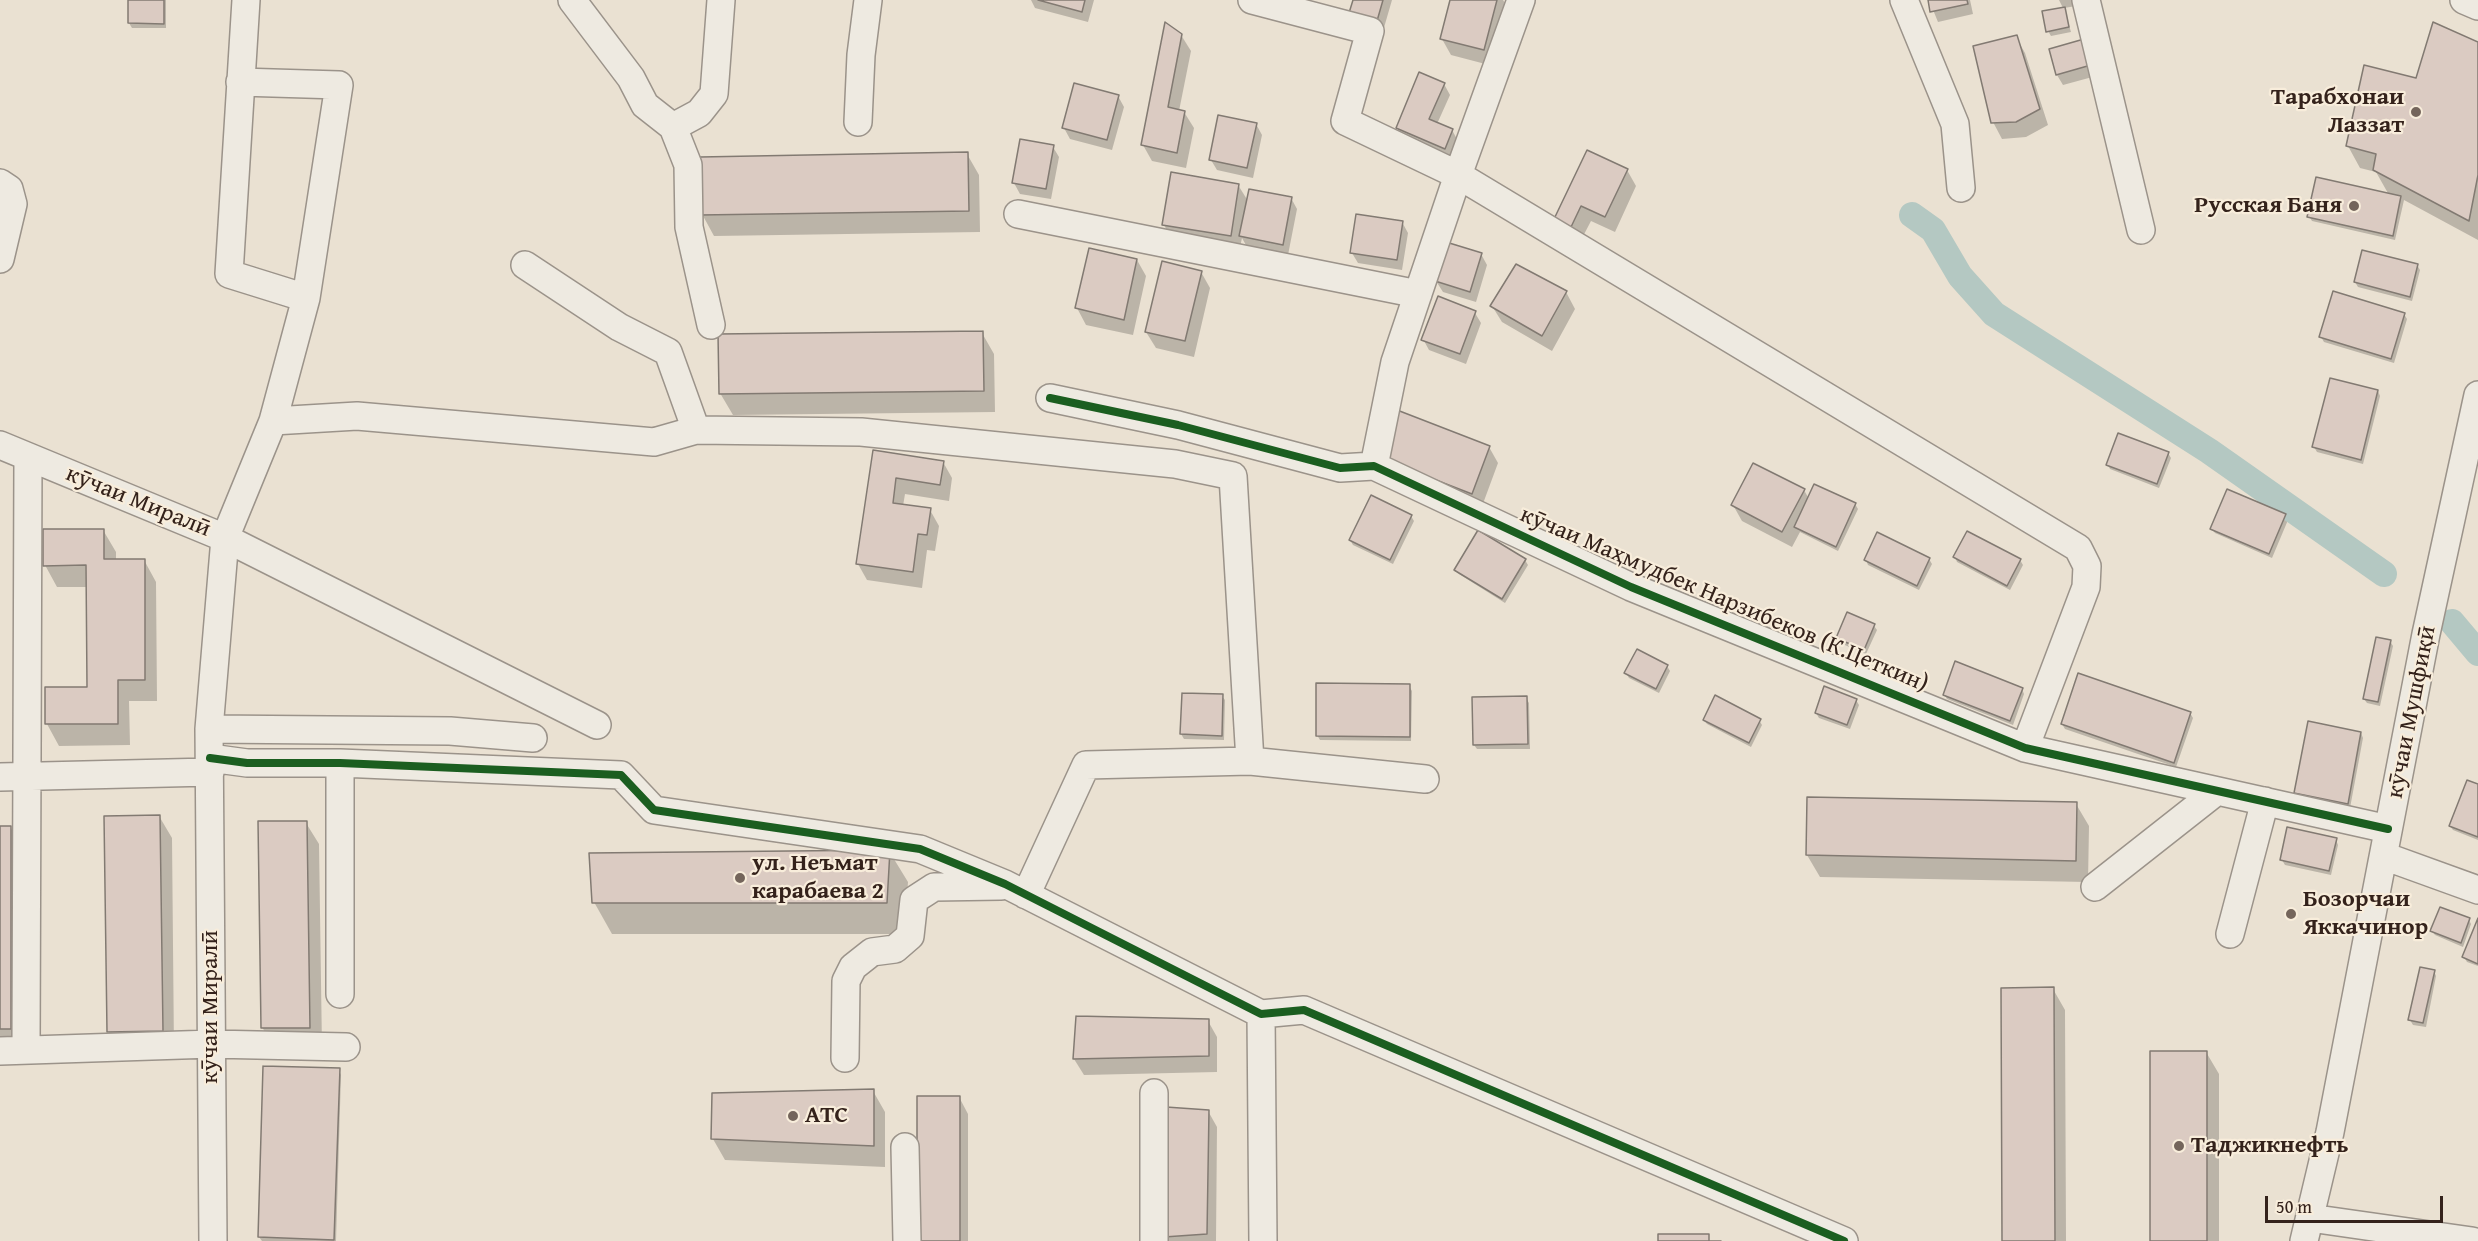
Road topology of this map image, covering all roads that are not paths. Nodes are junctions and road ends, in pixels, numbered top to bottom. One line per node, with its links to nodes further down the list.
1 (246, 0): 11 (street)
2 (572, 0): 13 (street)
3 (721, 0): 13 (street)
4 (868, 0): 12 (street)
5 (1252, 0): 14 (street)
6 (1521, 0): 14 (street)
7 (1904, 0): 16 (street)
8 (2086, 0): 18 (street)
9 (2464, 0): 10 (street)
10 (2478, 6)
11 (240, 82): 22 (street); 22 (street)
12 (858, 122)
13 (673, 127): 23 (street)
14 (1458, 175): 21 (street); 35 (street)
15 (0, 183): 19 (street)
16 (1961, 188)
17 (1018, 214): 21 (street)
18 (2141, 230)
19 (0, 258)
20 (525, 265): 27 (street)
21 (1418, 294): 30 (street)
22 (306, 298): 26 (street)
23 (711, 325)
24 (2478, 395): 44 (street, кӯчаи Мушфиқӣ)
25 (1050, 398): 30 (street, кӯчаи Маҳмудбек Нарзибеков (К.Цеткин))
26 (273, 421): 27 (street); 31 (street)
27 (696, 430): 36 (street)
28 (0, 445): 29 (street, кӯчаи Миралӣ)
29 (28, 457): 31 (street, кӯчаи Миралӣ); 39 (street)
30 (1374, 466): 35 (street, кӯчаи Маҳмудбек Нарзибеков (К.Цеткин))
31 (225, 538): 32 (street); 33 (street, кӯчаи Миралӣ)
32 (597, 725)
33 (209, 729): 34 (street); 38 (street, кӯчаи Миралӣ)
34 (533, 738)
35 (2025, 748): 42 (street, кӯчаи Маҳмудбек Нарзибеков (К.Цеткин))
36 (1250, 762): 41 (street); 47 (street)
37 (340, 763): 38 (street); 47 (street); 50 (street)
38 (210, 765): 39 (street); 52 (street, кӯчаи Миралӣ)
39 (29, 776): 40 (street); 54 (street)
40 (0, 777)
41 (1425, 779)
42 (2217, 791): 43 (street, кӯчаи Маҳмудбек Нарзибеков (К.Цеткин)); 46 (street)
43 (2265, 801): 44 (street, кӯчаи Маҳмудбек Нарзибеков (К.Цеткин)); 49 (street)
44 (2388, 829): 45 (street, кӯчаи Мушфиқӣ)
45 (2384, 856): 48 (street); 58 (street, кӯчаи Мушфиқӣ)
46 (2095, 887)
47 (1015, 889): 51 (street); 55 (street)
48 (2478, 890)
49 (2230, 934)
50 (340, 994)
51 (1262, 1014): 62 (street); 63 (street)
52 (212, 1044): 53 (street); 54 (street); 59 (street, кӯчаи Миралӣ)
53 (346, 1047)
54 (13, 1051)
55 (845, 1058)
56 (1155, 1093): 61 (street)
57 (905, 1147): 60 (street)
58 (2307, 1229): 64 (street)
59 (213, 1241)
60 (907, 1241)
61 (1155, 1241)
62 (1263, 1241)
63 (1844, 1241)
64 (2472, 1241)

